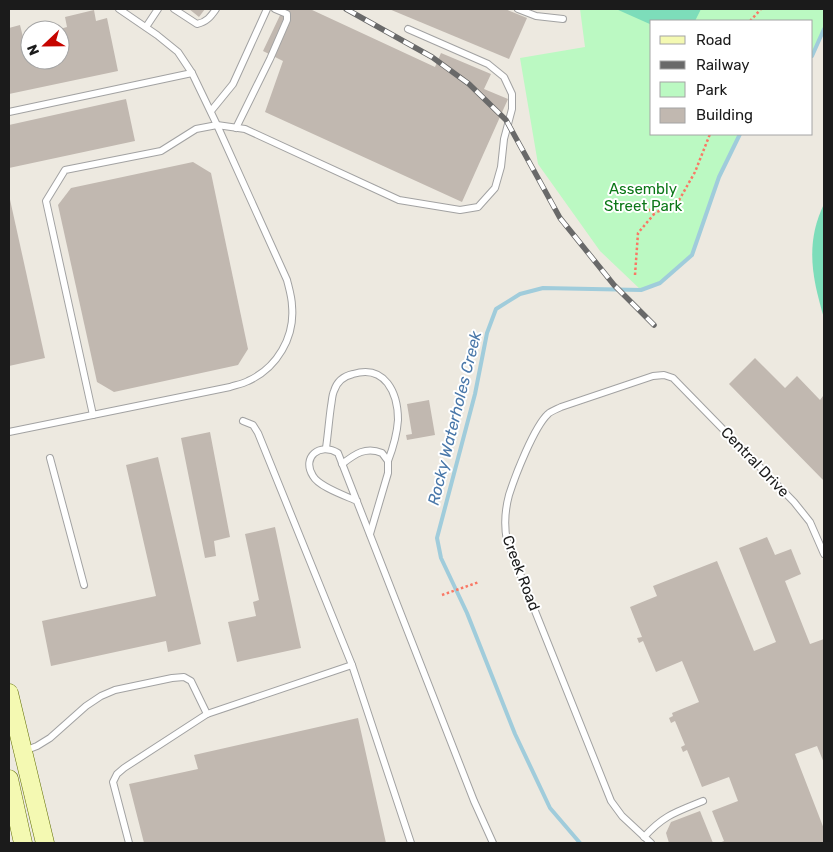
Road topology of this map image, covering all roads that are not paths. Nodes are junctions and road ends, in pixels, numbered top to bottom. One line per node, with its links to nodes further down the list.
1 (119, 9): 9 (lane)
2 (158, 9): 9 (lane)
3 (174, 9): 4 (lane)
4 (216, 9)
5 (267, 9): 12 (lane)
6 (274, 9): 15 (lane)
7 (518, 9): 8 (lane)
8 (563, 19)
9 (146, 27): 11 (lane)
10 (408, 29): 15 (lane)
11 (192, 73): 12 (lane); 13 (lane)
12 (211, 111): 14 (lane)
13 (9, 112)
14 (217, 125): 15 (lane); 17 (lane); 17 (lane)
15 (236, 128)
16 (673, 378): 26 (lane, Central Drive); 34 (lane, Creek Road)
17 (92, 415): 19 (lane)
18 (243, 422): 28 (lane)
19 (9, 432)
20 (326, 448): 22 (lane); 23 (lane); 24 (lane)
21 (50, 458): 27 (lane)
22 (388, 461): 23 (lane); 25 (lane)
23 (342, 464): 24 (lane)
24 (357, 501): 25 (lane)
25 (370, 534): 39 (lane)
26 (824, 554)
27 (84, 585)
28 (352, 665): 30 (lane); 38 (lane)
29 (9, 693): 31 (main road)
30 (207, 714): 31 (lane); 37 (lane)
31 (16, 753): 36 (main road)
32 (9, 780): 35 (main road)
33 (703, 801): 34 (lane)
34 (644, 838): 40 (lane, Creek Road)
35 (24, 843)
36 (45, 843)
37 (129, 843)
38 (411, 843)
39 (493, 843)
40 (651, 843)

